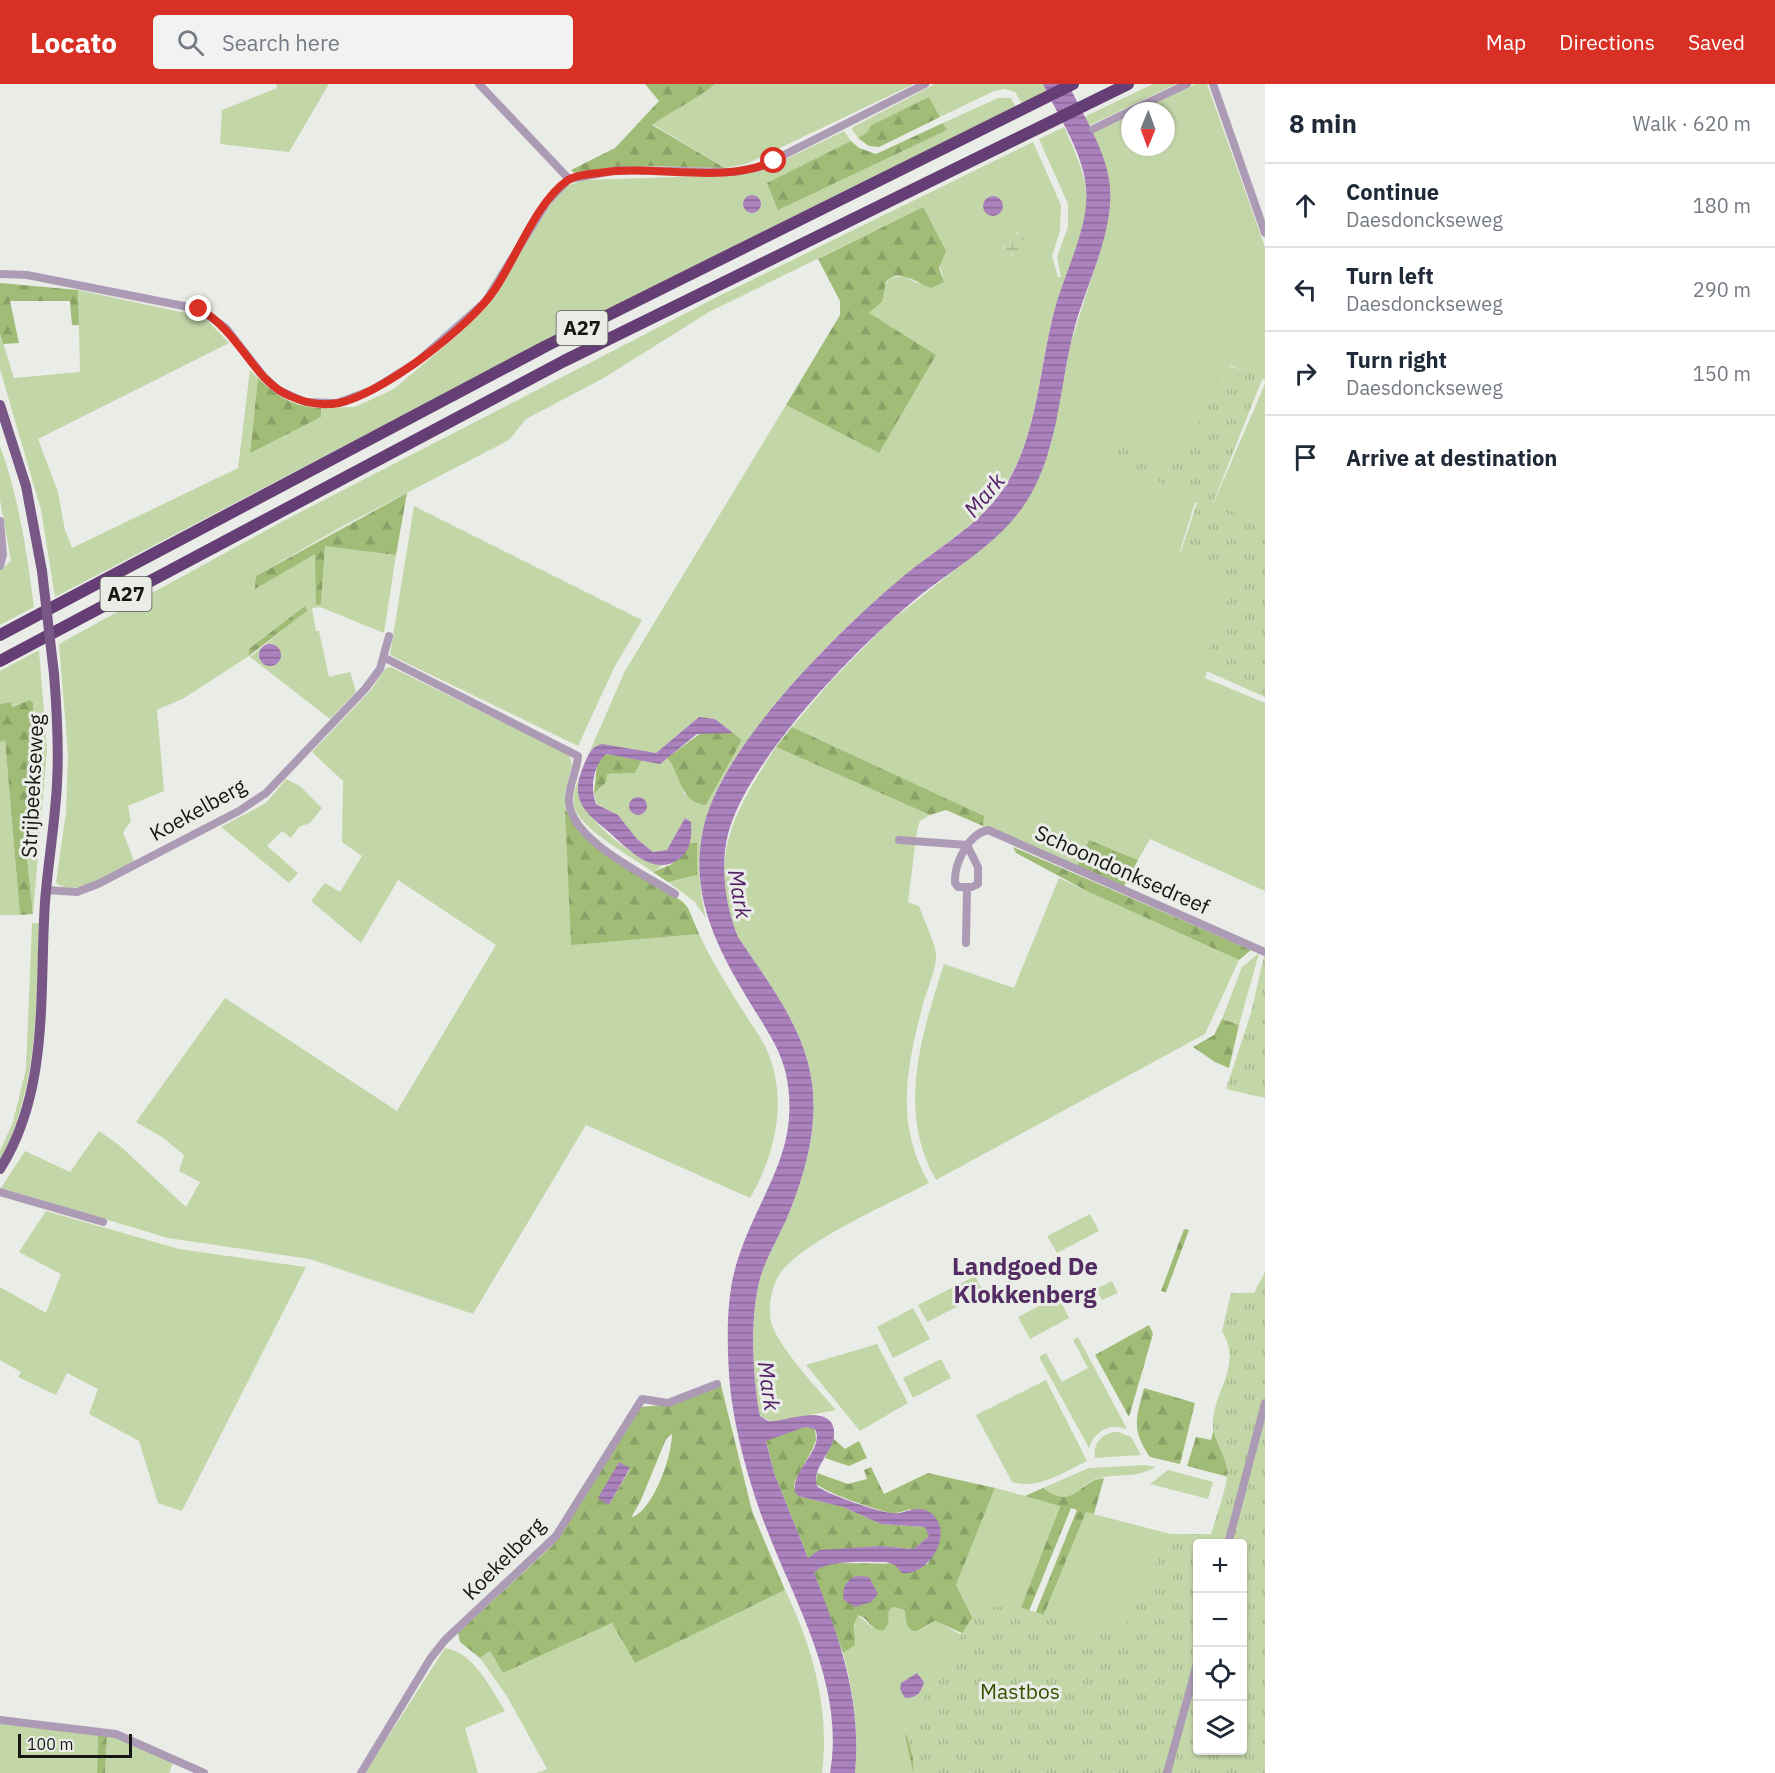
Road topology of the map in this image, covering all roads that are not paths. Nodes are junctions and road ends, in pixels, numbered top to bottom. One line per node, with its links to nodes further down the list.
1 (479, 84): 10 (street)
2 (925, 84): 10 (street)
3 (1073, 84): 17 (highway, A27)
4 (1128, 84): 20 (highway, A27)
5 (1187, 84): 7 (street)
6 (1213, 84): 11 (street)
7 (1149, 102)
8 (1121, 115): 9 (street)
9 (1093, 129)
10 (569, 179): 12 (street)
11 (1265, 233)
12 (0, 274)
13 (0, 405): 14 (main road, Strijbeekseweg)
14 (3, 424): 24 (main road, Strijbeekseweg, bridge)
15 (0, 521): 16 (street)
16 (0, 566)
17 (0, 635)
18 (389, 636): 19 (street, Koekelberg)
19 (385, 658): 24 (street, Koekelberg); 25 (street)
20 (0, 661)
21 (899, 840): 22 (street)
22 (968, 846): 23 (street); 23 (street); 27 (street, Schoondonksedreef)
23 (967, 887): 26 (street)
24 (46, 890): 28 (main road, Strijbeekseweg)
25 (675, 894)
26 (966, 943)
27 (1265, 952)
28 (0, 1169)
29 (0, 1191): 30 (street)
30 (103, 1222)
31 (717, 1384): 37 (street, Koekelberg)
32 (1265, 1403): 33 (street)
33 (1229, 1539)
34 (1193, 1674): 38 (street)
35 (0, 1720): 36 (street)
36 (204, 1773)
37 (361, 1773)
38 (1167, 1773)

